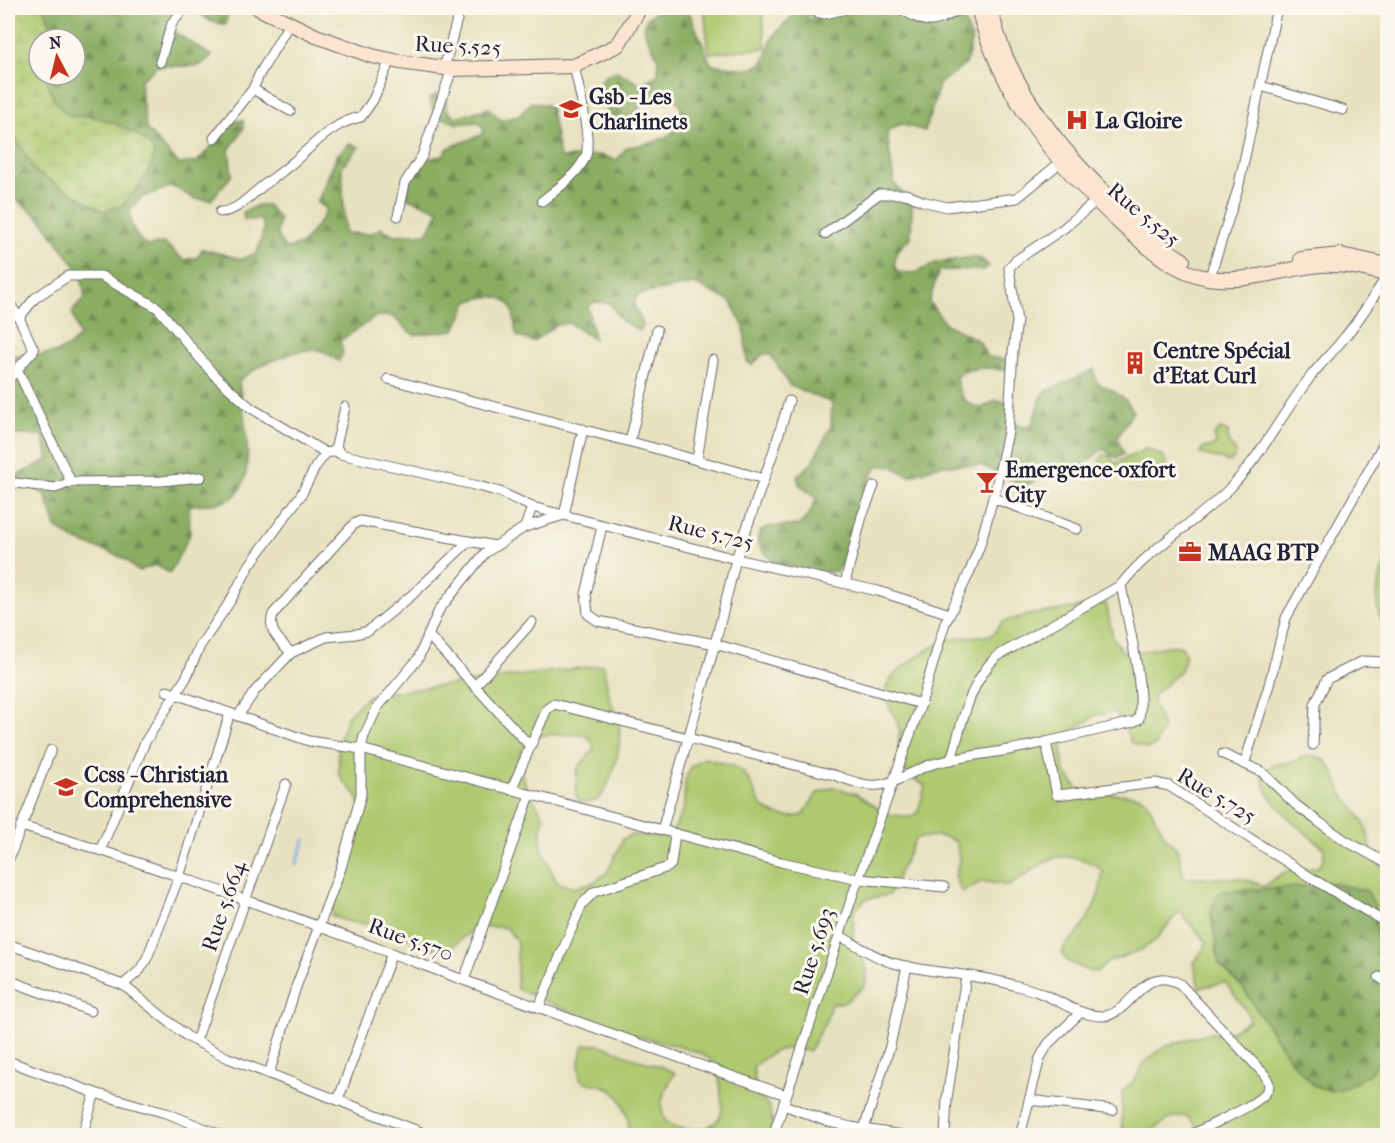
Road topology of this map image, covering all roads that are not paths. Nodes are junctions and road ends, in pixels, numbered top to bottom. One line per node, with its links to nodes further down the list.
1 (185, 8): 14 (street)
2 (258, 8): 12 (street, Rue 5.525)
3 (460, 8): 16 (street)
4 (640, 8): 15 (street, Rue 5.525)
5 (813, 8): 6 (street)
6 (851, 8)
7 (899, 8): 8 (street)
8 (962, 8)
9 (978, 8): 22 (street, Rue 5.525)
10 (990, 8): 29 (street, Rue 5.525)
11 (1277, 8): 17 (street)
12 (289, 24): 13 (street, Rue 5.525); 18 (street)
13 (390, 60): 16 (street, Rue 5.525); 25 (street)
14 (160, 62)
15 (574, 66): 16 (street, Rue 5.525); 23 (street)
16 (448, 69): 26 (street)
17 (1261, 86): 19 (street); 29 (street)
18 (253, 89): 20 (street); 21 (street)
19 (1343, 110)
20 (290, 111)
21 (214, 138)
22 (1062, 161): 24 (street, Rue 5.525); 27 (street)
23 (542, 201)
24 (1096, 201): 30 (street, Rue 5.525); 51 (street)
25 (220, 212)
26 (398, 216)
27 (825, 234)
28 (1388, 265): 29 (street, Rue 5.525)
29 (1212, 270)
30 (1387, 274): 61 (street)
31 (8, 301): 32 (street)
32 (19, 318): 35 (street); 44 (street)
33 (657, 330): 42 (street)
34 (713, 360): 45 (street)
35 (17, 369): 37 (street); 49 (street)
36 (387, 379): 40 (street)
37 (8, 380)
38 (789, 401): 47 (street)
39 (345, 407): 43 (street)
40 (583, 429): 42 (street); 53 (street)
41 (1388, 436): 80 (street)
42 (630, 441): 45 (street)
43 (338, 451): 44 (street); 52 (street, Rue 5.725)
44 (326, 453): 69 (street)
45 (697, 460): 47 (street)
46 (201, 477): 49 (street)
47 (764, 479): 59 (street)
48 (8, 482): 49 (street)
49 (71, 482)
50 (874, 486): 60 (street)
51 (993, 498): 56 (street); 62 (street)
52 (532, 507): 53 (street, Rue 5.725); 55 (street)
53 (564, 515): 54 (street, Rue 5.725); 55 (street)
54 (603, 526): 59 (street, Rue 5.725); 65 (street)
55 (525, 527): 58 (street)
56 (1077, 529)
57 (469, 541): 58 (street); 66 (street); 66 (street)
58 (495, 546): 64 (street)
59 (736, 559): 60 (street, Rue 5.725); 65 (street)
60 (845, 583): 62 (street, Rue 5.725)
61 (1121, 585): 73 (street); 79 (street)
62 (950, 614): 70 (street)
63 (532, 622): 68 (street)
64 (428, 635): 68 (street); 76 (street)
65 (715, 644): 70 (street); 72 (street)
66 (291, 653): 71 (street)
67 (1388, 662): 74 (street)
68 (475, 686): 75 (street)
69 (171, 692): 71 (street); 88 (street)
70 (921, 704): 81 (street)
71 (234, 714): 76 (street); 91 (street)
72 (689, 739): 75 (street); 81 (street); 86 (street)
73 (1046, 742): 79 (street); 95 (street, Rue 5.725)
74 (1312, 745)
75 (530, 746): 83 (street)
76 (361, 749): 83 (street); 96 (street)
77 (51, 750): 85 (street)
78 (1223, 754): 80 (street)
79 (951, 760): 81 (street)
80 (1245, 762): 90 (street)
81 (895, 781): 92 (street, Rue 5.693)
82 (286, 784): 94 (street, Rue 5.664)
83 (511, 790): 84 (street)
84 (530, 795): 86 (street); 104 (street)
85 (21, 826): 88 (street, Rue 5.570); 89 (street)
86 (662, 830): 87 (street)
87 (675, 834): 92 (street); 107 (street)
88 (101, 849): 91 (street, Rue 5.570)
89 (8, 861)
90 (1388, 864)
91 (180, 877): 94 (street, Rue 5.570); 106 (street)
92 (858, 879): 93 (street); 97 (street, Rue 5.693)
93 (944, 886)
94 (246, 900): 96 (street, Rue 5.570); 110 (street, Rue 5.664)
95 (1388, 924)
96 (319, 926): 99 (street, Rue 5.570); 113 (street)
97 (840, 936): 100 (street); 116 (street, Rue 5.693)
98 (8, 944): 106 (street)
99 (392, 953): 104 (street, Rue 5.570); 115 (street)
100 (907, 966): 101 (street); 119 (street)
101 (966, 976): 109 (street); 127 (street)
102 (1379, 977): 105 (street)
103 (8, 980): 108 (street)
104 (464, 980): 107 (street, Rue 5.570)
105 (1388, 983)
106 (123, 986): 110 (street)
107 (538, 1007): 116 (street, Rue 5.570)
108 (91, 1011)
109 (1081, 1012): 117 (street); 129 (street)
110 (196, 1041): 113 (street)
111 (10, 1061): 112 (street); 114 (street)
112 (8, 1072)
113 (269, 1074): 115 (street)
114 (95, 1093): 121 (street); 122 (street)
115 (338, 1100): 124 (street)
116 (785, 1100): 120 (street, Rue 5.570); 125 (street, Rue 5.693)
117 (1029, 1100): 118 (street); 128 (street)
118 (1113, 1110)
119 (864, 1129): 120 (street, Rue 5.570); 126 (street, Rue 5.570)
120 (850, 1131)
121 (205, 1132): 123 (street)
122 (82, 1136)
123 (224, 1136)
124 (432, 1136)
125 (774, 1136)
126 (908, 1136)
127 (945, 1136)
128 (1020, 1136)
129 (1190, 1136)

